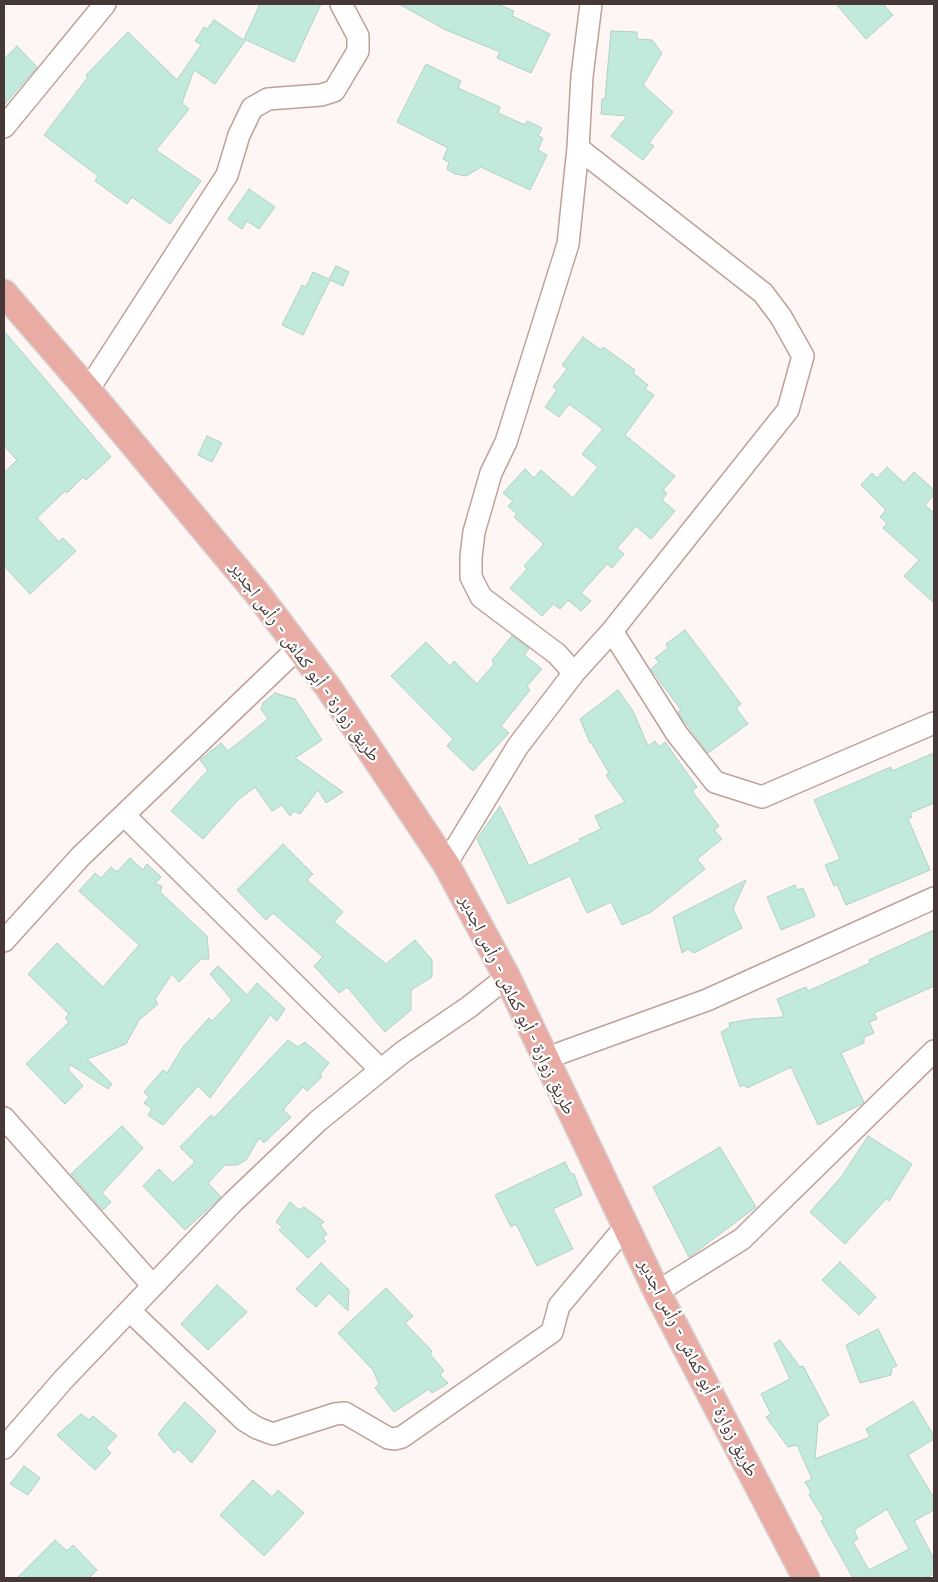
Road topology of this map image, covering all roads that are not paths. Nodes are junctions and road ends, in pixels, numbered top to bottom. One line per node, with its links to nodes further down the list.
1 (105, 4): 4 (street)
2 (341, 4): 7 (street)
3 (591, 4): 5 (street)
4 (4, 127)
5 (578, 148): 8 (street); 10 (street)
6 (4, 293): 7 (main road, طريق زوارة - أبو كماش - رأس اجدير)
7 (88, 390): 9 (main road, طريق زوارة - أبو كماش - رأس اجدير)
8 (612, 631): 10 (street); 11 (street)
9 (298, 648): 12 (street); 13 (main road, طريق زوارة - أبو كماش - رأس اجدير)
10 (574, 673): 13 (street)
11 (934, 722)
12 (125, 816): 15 (street); 19 (street)
13 (446, 864): 16 (main road, طريق زوارة - أبو كماش - رأس اجدير)
14 (934, 898): 18 (street)
15 (4, 941)
16 (507, 977): 18 (main road, طريق زوارة - أبو كماش - رأس اجدير); 19 (street)
17 (933, 1054): 23 (street)
18 (544, 1059): 21 (main road, طريق زوارة - أبو كماش - رأس اجدير)
19 (380, 1070): 22 (street)
20 (4, 1118): 22 (street)
21 (626, 1226): 23 (main road, طريق زوارة - أبو كماش - رأس اجدير); 24 (street)
22 (153, 1286): 24 (street)
23 (656, 1292): 26 (main road, طريق زوارة - أبو كماش - رأس اجدير)
24 (130, 1310): 25 (street)
25 (4, 1448)
26 (806, 1578)

